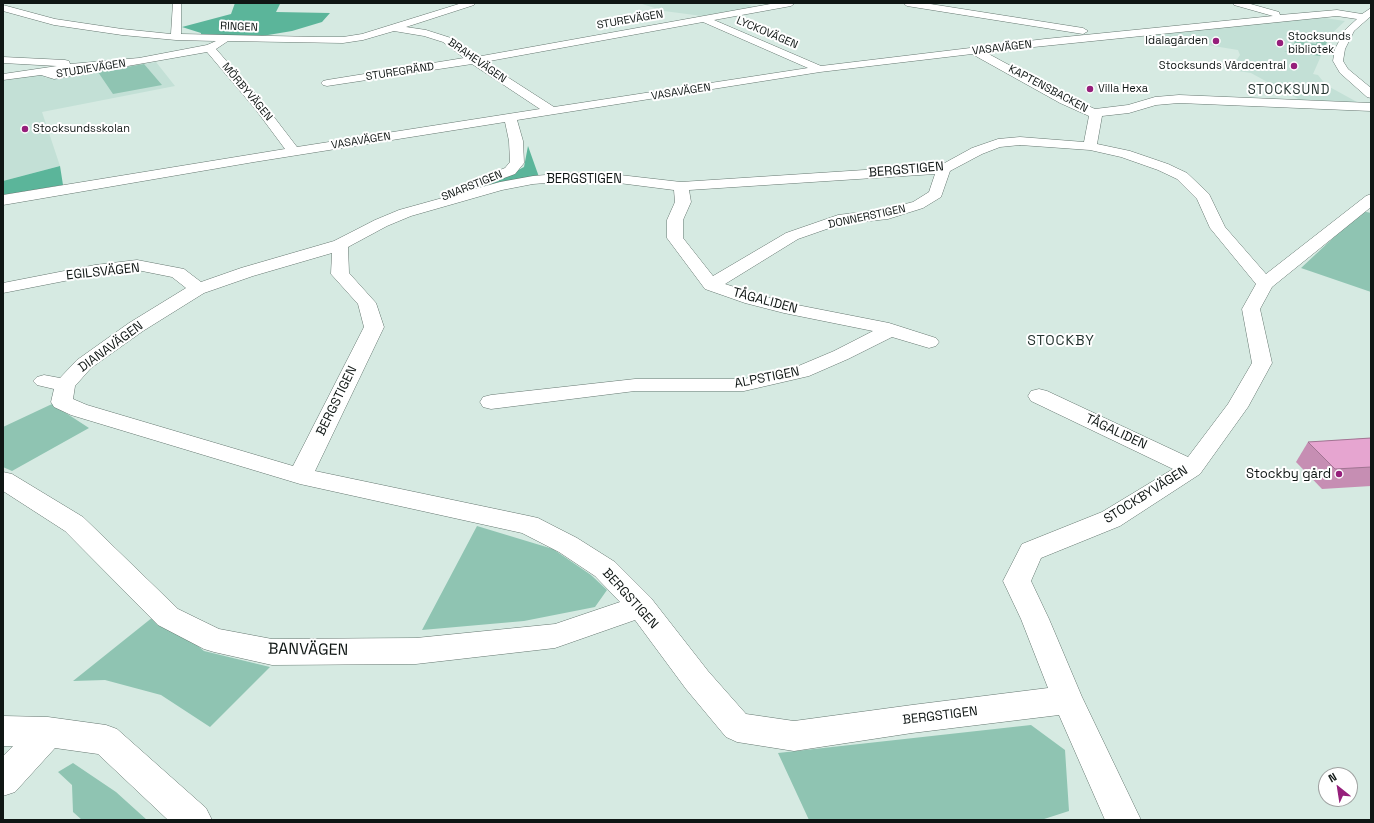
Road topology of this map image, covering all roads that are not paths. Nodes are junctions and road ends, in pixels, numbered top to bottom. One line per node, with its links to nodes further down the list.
1 (177, 3): 12 (street)
2 (471, 3): 10 (street, RINGEN)
3 (791, 3): 9 (street, STUREVÄGEN)
4 (907, 3): 11 (street)
5 (1237, 3): 7 (street)
6 (3, 8): 12 (street, RINGEN)
7 (1287, 17): 8 (street, VASAVÄGEN); 11 (street, VASAVÄGEN)
8 (1366, 18): 22 (street)
9 (704, 19): 17 (street, STUREVÄGEN); 20 (street, LYCKOVÄGEN)
10 (394, 28): 13 (street, RINGEN); 17 (street, BRAHEVÄGEN)
11 (1106, 36): 15 (street, VASAVÄGEN)
12 (176, 37): 13 (street, RINGEN)
13 (228, 39): 14 (street)
14 (210, 48): 18 (street, STUDIEVÄGEN); 32 (street, MÖRBYVÄGEN)
15 (975, 51): 20 (street, VASAVÄGEN); 29 (street, KAPTENSBACKEN)
16 (3, 60): 19 (street)
17 (473, 60): 25 (street, STUREGRÄND); 28 (street, BRAHEVÄGEN)
18 (139, 61): 19 (street, STUDIEVÄGEN); 21 (street, STUDIEVÄGEN)
19 (82, 65): 21 (street, STUDIEVÄGEN)
20 (820, 69): 28 (street, VASAVÄGEN)
21 (47, 71): 24 (street, STUDIEVÄGEN)
22 (1344, 71): 23 (street); 26 (street)
23 (1363, 74)
24 (3, 77)
25 (327, 83)
26 (1371, 94)
27 (1371, 106): 29 (street)
28 (553, 112): 30 (street, VASAVÄGEN)
29 (1094, 113): 31 (street, KAPTENSBACKEN)
30 (510, 119): 32 (street, VASAVÄGEN); 39 (street, SNARSTIGEN)
31 (1090, 146): 34 (street, BERGSTIGEN); 41 (street)
32 (294, 152): 33 (street, VASAVÄGEN)
33 (225, 163): 35 (street); 38 (street, VASAVÄGEN)
34 (944, 169): 36 (street, BERGSTIGEN); 42 (street, DONNERSTIGEN)
35 (239, 174)
36 (681, 186): 39 (street, BERGSTIGEN); 42 (street)
37 (1371, 198): 41 (street, STOCKBYVÄGEN)
38 (3, 200)
39 (405, 213): 40 (street, BERGSTIGEN)
40 (340, 245): 44 (street, DIANAVÄGEN); 52 (street, BERGSTIGEN)
41 (1265, 284): 51 (street, STOCKBYVÄGEN)
42 (711, 285): 45 (street, TÅGALIDEN)
43 (3, 288): 44 (street, EGILSVÄGEN)
44 (198, 289): 48 (street, DIANAVÄGEN)
45 (890, 330): 46 (street, TÅGALIDEN); 50 (street, ALPSTIGEN)
46 (928, 342)
47 (44, 381): 48 (street)
48 (65, 384): 52 (street)
49 (1039, 396): 51 (street, TÅGALIDEN)
50 (491, 402)
51 (1192, 468): 55 (street, STOCKBYVÄGEN)
52 (300, 476): 54 (street, BERGSTIGEN)
53 (3, 480): 54 (street, BANVÄGEN)
54 (641, 606): 55 (street, BERGSTIGEN)
55 (1068, 700): 60 (street, STOCKBYVÄGEN)
56 (3, 731): 57 (street)
57 (48, 732): 58 (street); 59 (street)
58 (3, 780)
59 (194, 820)
60 (1124, 820)

